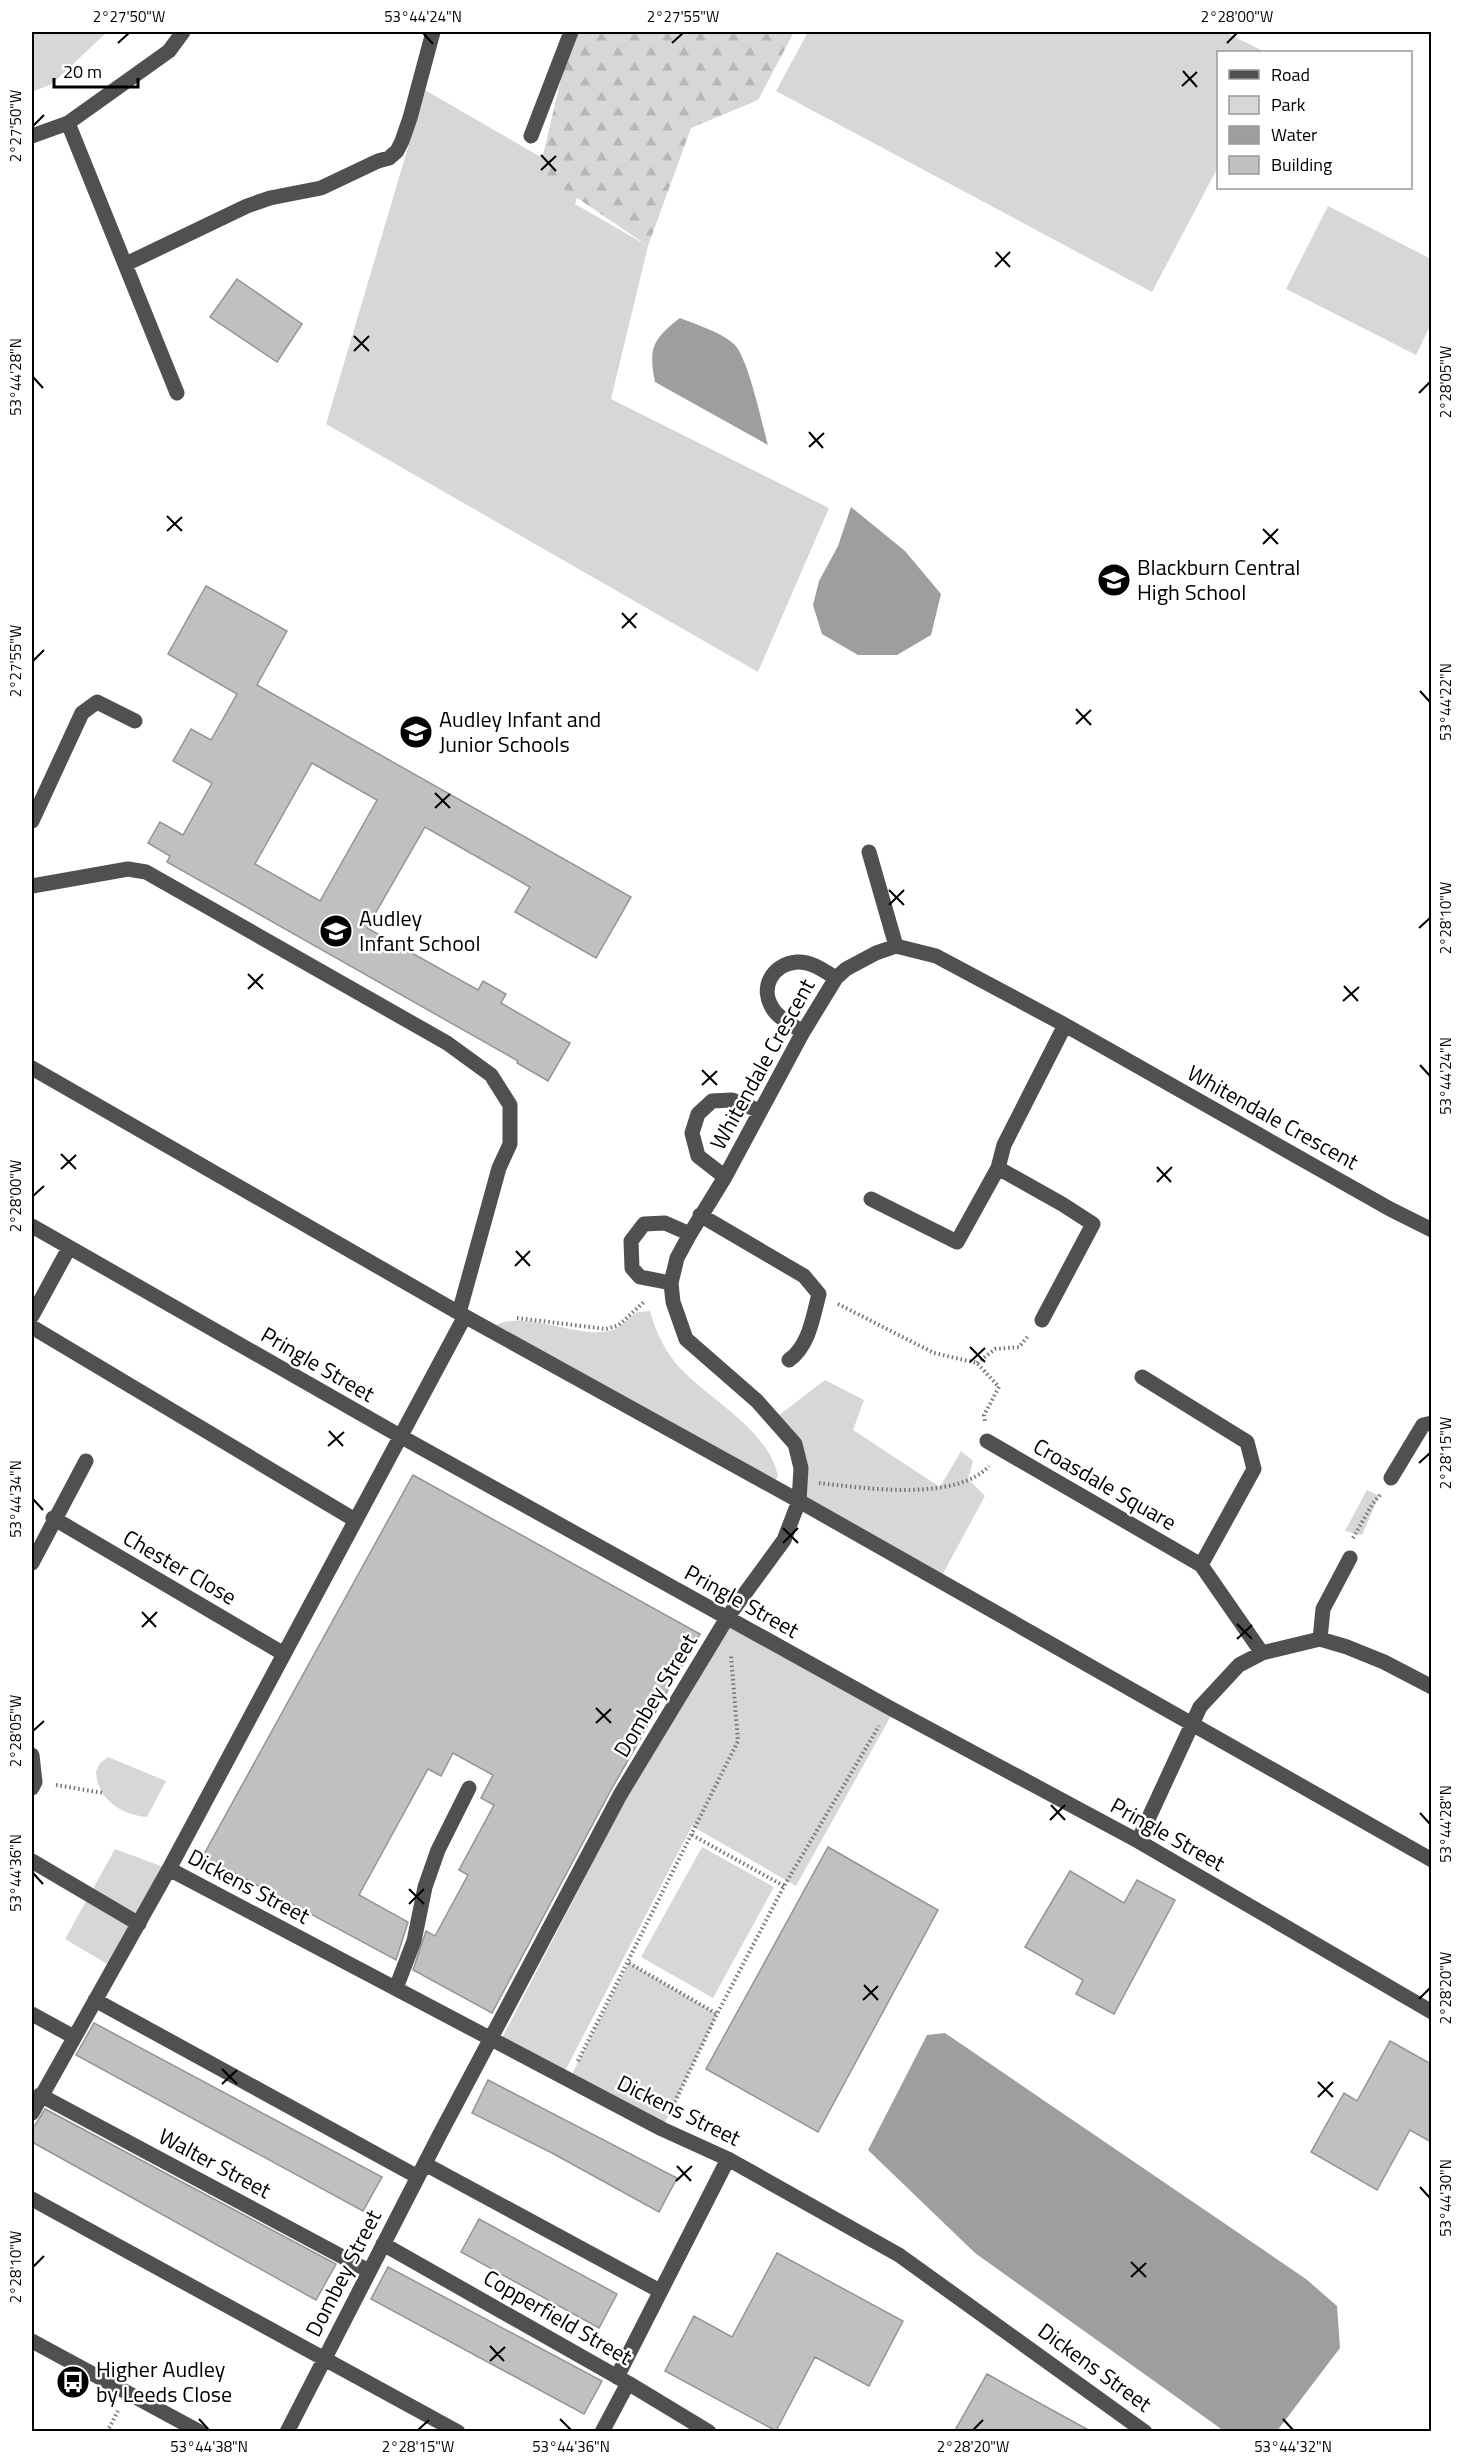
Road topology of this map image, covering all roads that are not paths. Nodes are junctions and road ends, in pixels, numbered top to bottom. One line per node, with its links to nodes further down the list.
1 (183, 32): 4 (street)
2 (433, 32): 7 (street)
3 (571, 32): 6 (street)
4 (68, 123): 5 (street); 7 (street)
5 (32, 136)
6 (531, 136)
7 (126, 264): 8 (street)
8 (177, 393)
9 (135, 721): 10 (street)
10 (32, 821)
11 (869, 852): 13 (street)
12 (32, 886): 28 (street)
13 (896, 946): 14 (street, Whitendale Crescent); 15 (street, Whitendale Crescent)
14 (836, 978): 16 (street, Whitendale Crescent); 16 (street)
15 (1065, 1025): 19 (street); 24 (street, Whitendale Crescent)
16 (803, 1032): 18 (street, Whitendale Crescent)
17 (32, 1068): 28 (street)
18 (760, 1111): 20 (street, Whitendale Crescent); 20 (street)
19 (998, 1168): 21 (street); 30 (street)
20 (725, 1177): 22 (street, Whitendale Crescent)
21 (871, 1199)
22 (700, 1215): 25 (street, Whitendale Crescent); 32 (street)
23 (32, 1226): 26 (street, Pringle Street)
24 (1431, 1230)
25 (690, 1234): 27 (street, Whitendale Crescent); 27 (street)
26 (69, 1248): 29 (street); 35 (street, Pringle Street)
27 (671, 1283): 39 (street, Whitendale Crescent)
28 (462, 1315): 35 (street); 39 (street)
29 (32, 1316)
30 (1042, 1320)
31 (32, 1327): 41 (street)
32 (789, 1360)
33 (1142, 1377): 44 (street)
34 (1431, 1423): 38 (street)
35 (400, 1437): 41 (street); 45 (street, Pringle Street)
36 (987, 1441): 44 (street, Croasdale Square)
37 (86, 1461): 40 (street)
38 (1391, 1478)
39 (799, 1501): 45 (street, Whitendale Crescent); 50 (street)
40 (53, 1518): 43 (street); 48 (street, Chester Close)
41 (355, 1520): 48 (street)
42 (1350, 1558): 46 (street)
43 (32, 1563)
44 (1201, 1565): 47 (street, Croasdale Square)
45 (727, 1618): 54 (street, Pringle Street); 64 (street, Dombey Street)
46 (1320, 1639): 47 (street); 49 (street)
47 (1262, 1653): 50 (street)
48 (284, 1654): 57 (street)
49 (1431, 1687)
50 (1193, 1724): 54 (street); 55 (street)
51 (32, 1755): 52 (street)
52 (33, 1785)
53 (469, 1788): 59 (street)
54 (1138, 1842): 61 (street, Pringle Street)
55 (1431, 1860)
56 (32, 1861): 58 (street)
57 (169, 1869): 58 (street); 59 (street, Dickens Street)
58 (139, 1924): 60 (street)
59 (396, 1988): 64 (street, Dickens Street)
60 (95, 2001): 63 (street); 68 (street)
61 (1431, 2012)
62 (32, 2014): 63 (street)
63 (74, 2037): 65 (street)
64 (492, 2038): 67 (street, Dickens Street); 68 (street, Dombey Street)
65 (40, 2096): 66 (street); 71 (street, Walter Street)
66 (32, 2113)
67 (728, 2159): 72 (street); 81 (street, Dickens Street)
68 (421, 2171): 70 (street, Dombey Street); 72 (street)
69 (32, 2199): 74 (street)
70 (383, 2244): 71 (street, Dombey Street); 75 (street, Copperfield Street)
71 (369, 2271): 74 (street, Dombey Street)
72 (660, 2291): 75 (street)
73 (33, 2345): 76 (street)
74 (324, 2359): 77 (street, Dombey Street); 78 (street)
75 (623, 2380): 79 (street); 80 (street, Copperfield Street)
76 (200, 2432)
77 (287, 2432)
78 (458, 2432)
79 (602, 2432)
80 (709, 2432)
81 (1145, 2432)

